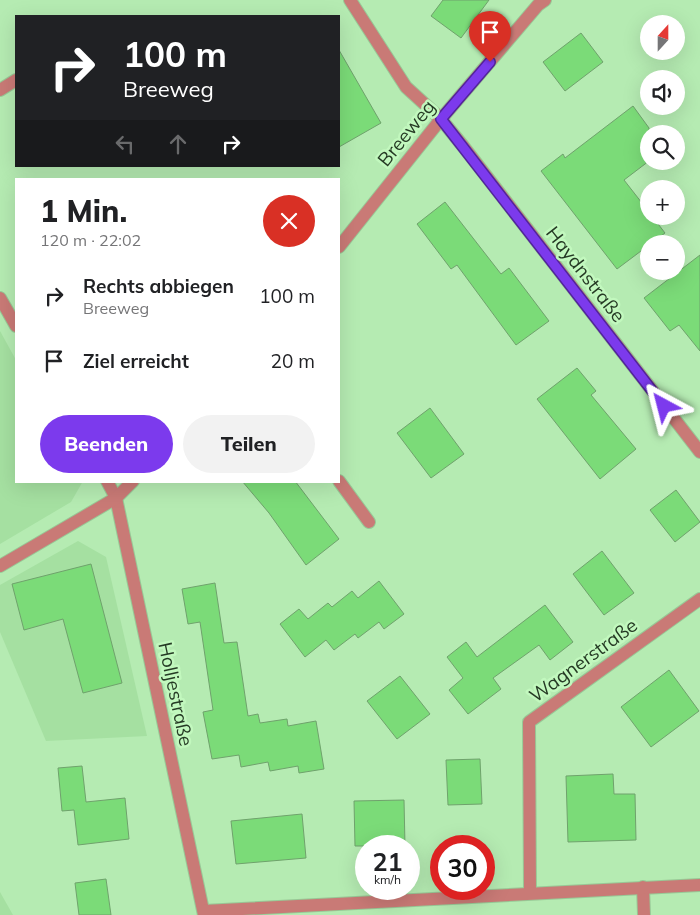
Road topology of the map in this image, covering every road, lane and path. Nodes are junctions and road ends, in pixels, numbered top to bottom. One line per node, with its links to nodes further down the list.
1 (350, 0): 5 (street, Haydnstraße)
2 (546, 0): 5 (street, Breeweg)
3 (15, 81): 4 (street)
4 (0, 90)
5 (441, 119): 6 (street, Breeweg); 9 (street, Haydnstraße)
6 (340, 246)
7 (0, 298): 8 (street)
8 (15, 324)
9 (700, 452)
10 (340, 482): 14 (street)
11 (108, 483): 13 (street, Holljestraße)
12 (131, 483): 13 (street)
13 (116, 498): 15 (street); 20 (street, Holljestraße)
14 (369, 522)
15 (0, 566)
16 (700, 599): 19 (street, Wagnerstraße)
17 (700, 884): 18 (street)
18 (643, 888): 19 (street); 21 (street)
19 (530, 892): 20 (street)
20 (204, 913)
21 (644, 915)

